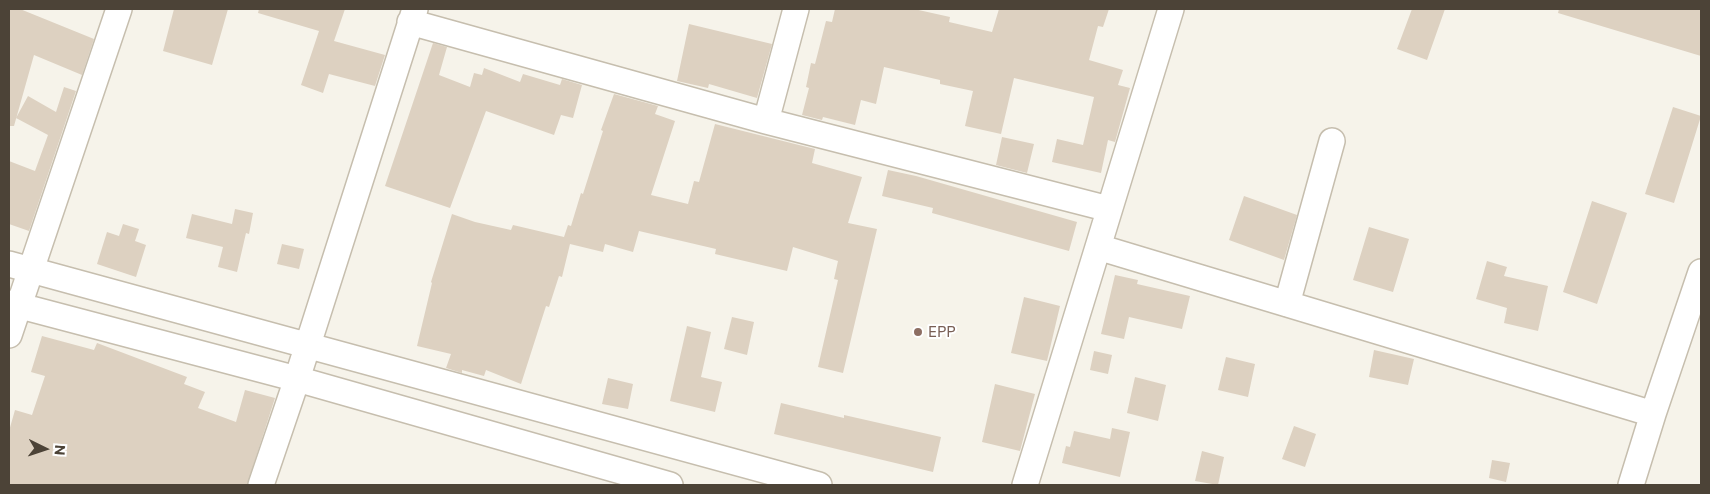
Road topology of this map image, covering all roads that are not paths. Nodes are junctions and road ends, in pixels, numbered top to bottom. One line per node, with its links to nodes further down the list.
1 (118, 9): 9 (street)
2 (796, 9): 5 (street)
3 (1171, 9): 7 (street)
4 (413, 16): 5 (street); 14 (street)
5 (766, 121): 7 (street)
6 (1332, 141): 12 (street)
7 (1109, 210): 8 (street)
8 (1098, 246): 12 (street); 20 (street)
9 (20, 267): 11 (street); 14 (street)
10 (1701, 272): 16 (street)
11 (14, 304): 13 (street); 15 (street)
12 (1288, 304): 16 (street)
13 (9, 335)
14 (307, 345): 15 (street); 19 (street)
15 (297, 379): 17 (street); 18 (street)
16 (1653, 414): 21 (street)
17 (261, 485)
18 (670, 485)
19 (819, 485)
20 (1024, 485)
21 (1632, 485)

